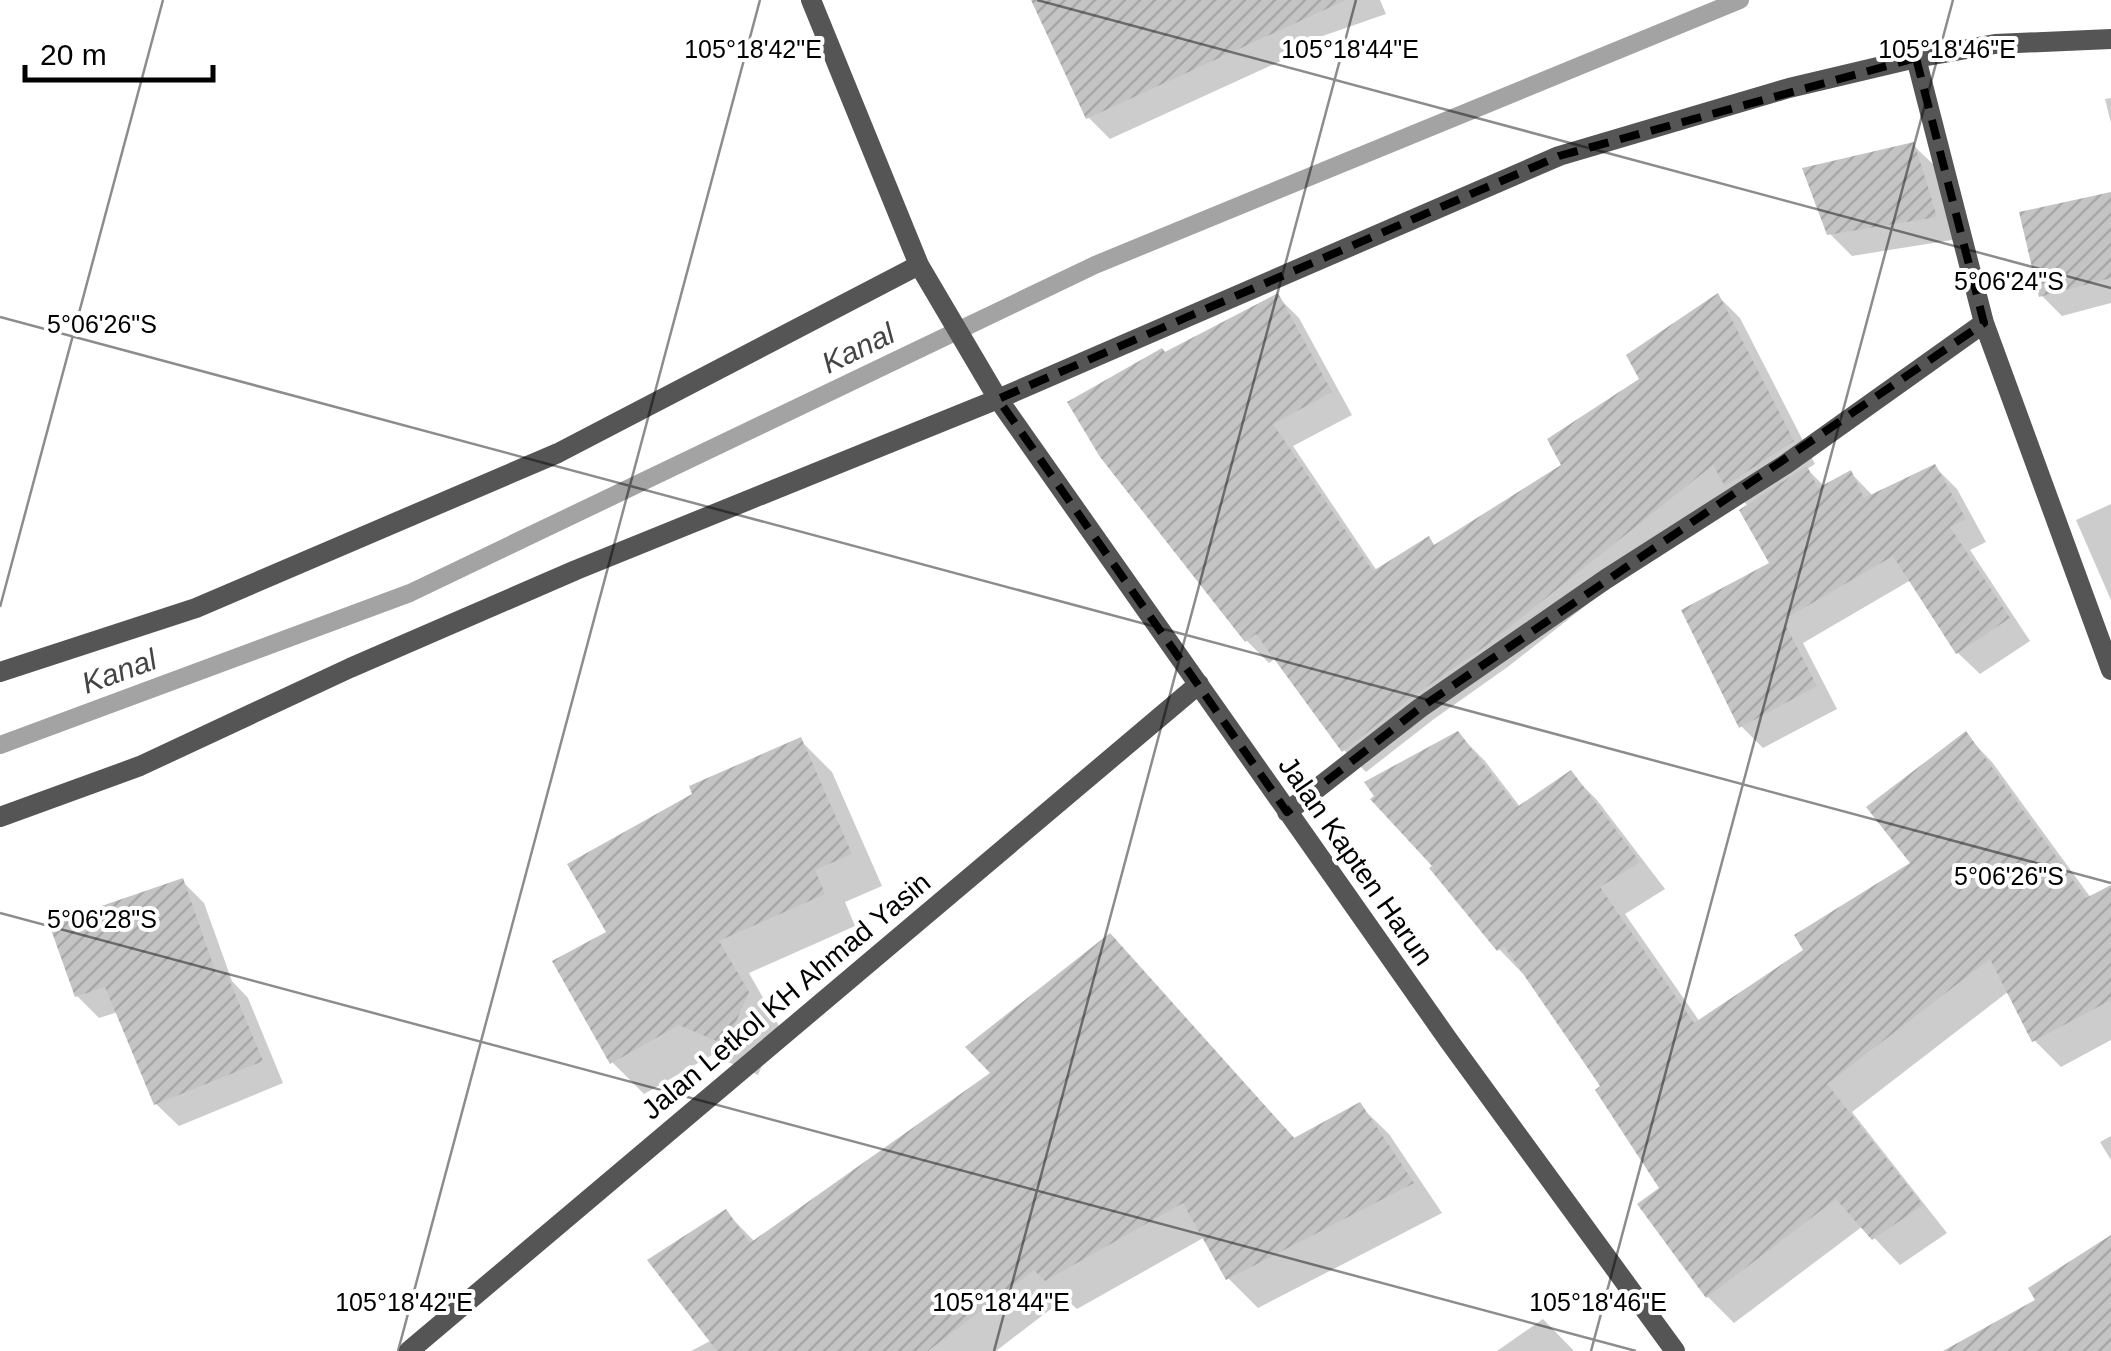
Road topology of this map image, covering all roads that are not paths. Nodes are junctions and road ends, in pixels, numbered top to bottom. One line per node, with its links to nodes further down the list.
1 (811, 0): 4 (street, Jalan Kapten Harun)
2 (2111, 39): 3 (street)
3 (1916, 58): 5 (street); 6 (street)
4 (919, 264): 6 (street, Jalan Kapten Harun); 8 (street)
5 (1984, 323): 7 (street); 10 (street)
6 (994, 391): 9 (street, Jalan Kapten Harun); 11 (street)
7 (2111, 670)
8 (0, 672)
9 (1198, 684): 10 (street, Jalan Kapten Harun); 12 (street, Jalan Letkol KH Ahmad Yasin)
10 (1287, 812): 13 (street, Jalan Kapten Harun)
11 (0, 818)
12 (409, 1351)
13 (1676, 1351)

